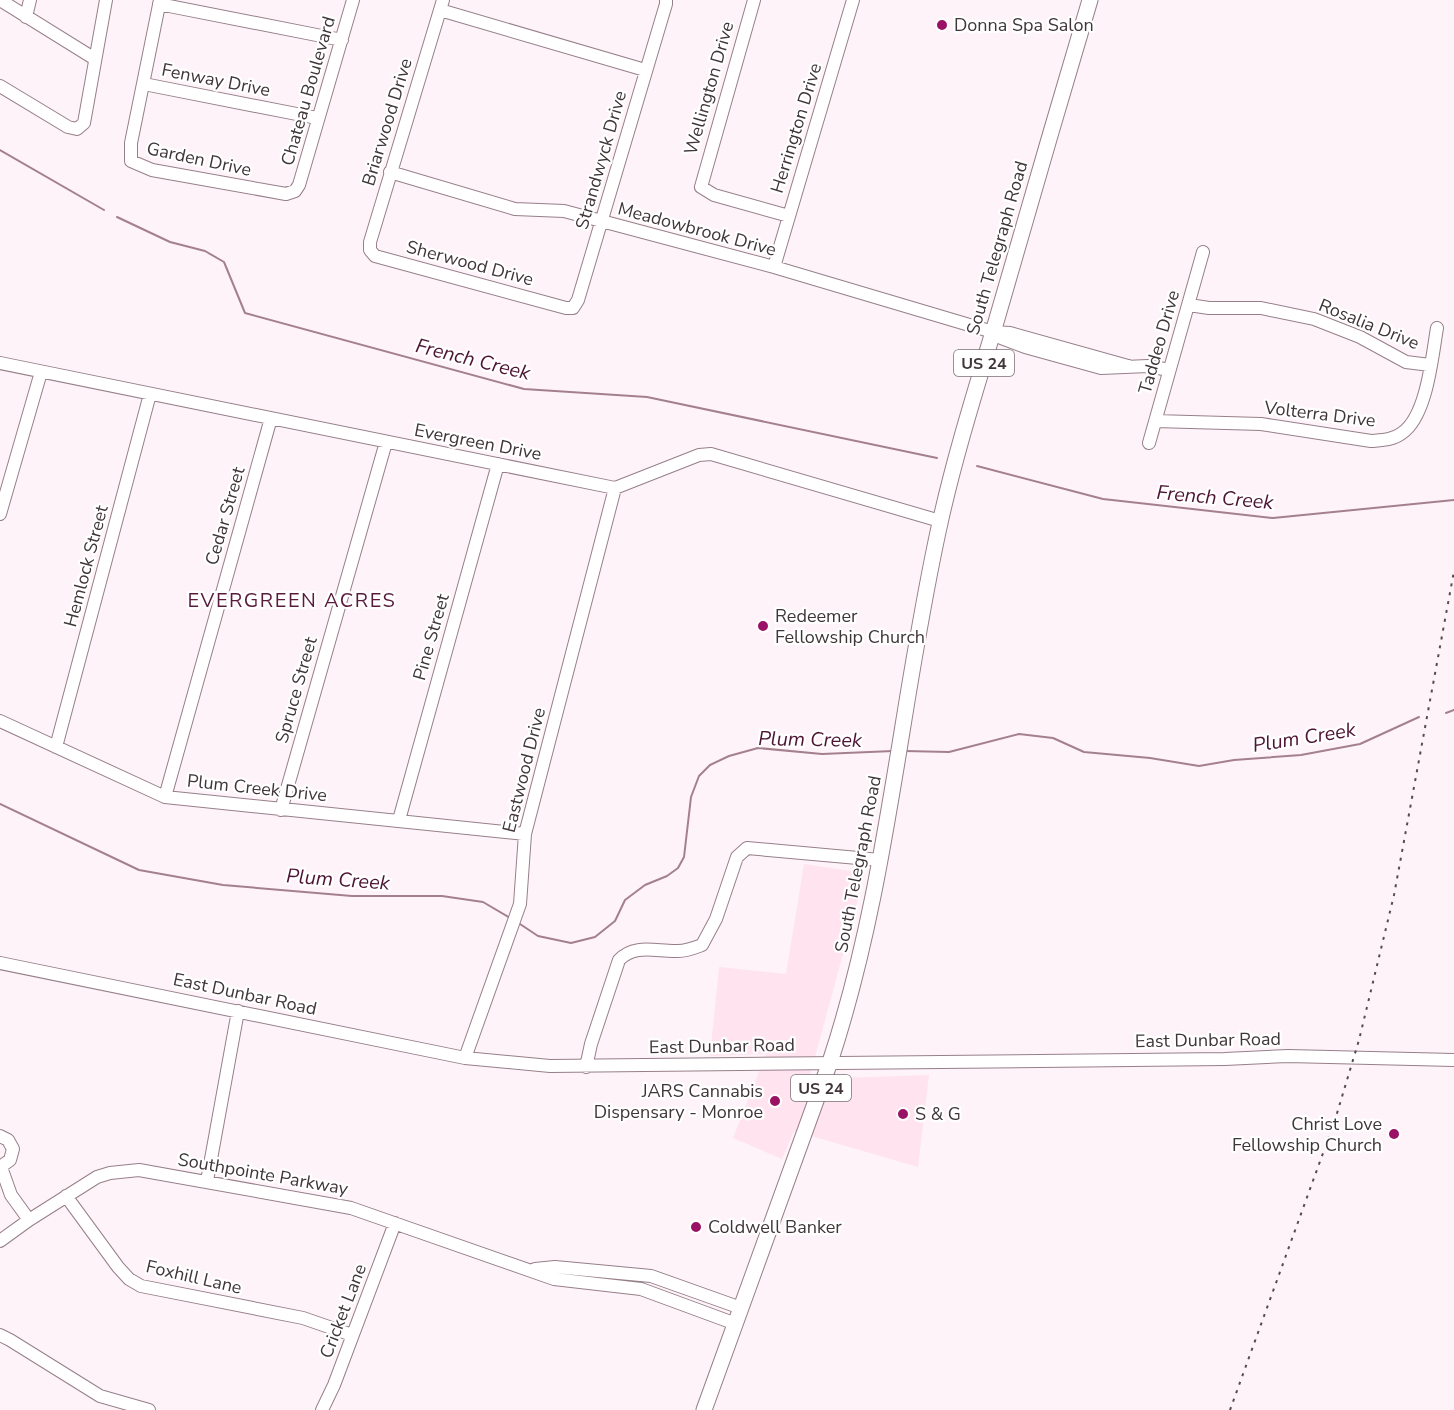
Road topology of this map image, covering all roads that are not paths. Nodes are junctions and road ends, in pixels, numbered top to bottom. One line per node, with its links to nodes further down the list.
1 (0, 0): 11 (street)
2 (30, 0): 11 (street)
3 (106, 0): 13 (street)
4 (353, 0): 12 (street, Chateau Boulevard)
5 (753, 0): 20 (street, Wellington Drive)
6 (853, 0): 20 (street, Herrington Drive)
7 (1090, 0): 28 (main road, South Telegraph Road / US 24)
8 (159, 2): 12 (street); 15 (street)
9 (441, 5): 14 (street); 18 (street, Briarwood Drive)
10 (665, 5): 14 (street, Strandwyck Drive)
11 (26, 17): 13 (street)
12 (342, 40): 17 (street, Chateau Boulevard)
13 (95, 59): 16 (street)
14 (645, 70): 21 (street, Strandwyck Drive)
15 (144, 84): 17 (street, Fenway Drive); 19 (street, Garden Drive)
16 (1, 90)
17 (317, 118): 19 (street, Chateau Boulevard)
18 (390, 172): 21 (street, Meadowbrook Drive); 23 (street, Briarwood Drive)
19 (295, 191)
20 (789, 216): 24 (street, Herrington Drive)
21 (602, 222): 24 (street, Meadowbrook Drive); 26 (street, Strandwyck Drive)
22 (1203, 252): 25 (street, Taddeo Drive)
23 (373, 253): 26 (street, Sherwood Drive)
24 (774, 267): 28 (street, Meadowbrook Drive)
25 (1189, 305): 30 (street, Rosalia Drive); 31 (street, Taddeo Drive)
26 (559, 307)
27 (1437, 328): 30 (street, Volterra Drive)
28 (993, 332): 31 (street, Meadowbrook Drive); 41 (main road, South Telegraph Road / US 24)
29 (0, 363): 32 (street, Evergreen Drive)
30 (1430, 365): 35 (street, Volterra Drive)
31 (1170, 370): 35 (street, Taddeo Drive)
32 (41, 372): 33 (street, Evergreen Drive); 40 (street)
33 (150, 394): 34 (street, Evergreen Drive); 43 (street, Hemlock Street)
34 (271, 418): 36 (street, Evergreen Drive); 44 (street, Cedar Street)
35 (1155, 421): 37 (street, Taddeo Drive)
36 (386, 442): 38 (street, Evergreen Drive); 45 (street, Spruce Street)
37 (1149, 443)
38 (498, 464): 39 (street, Evergreen Drive); 46 (street, Pine Street)
39 (615, 488): 41 (street); 47 (street, Eastwood Drive)
40 (0, 514)
41 (940, 521): 48 (main road, South Telegraph Road / US 24)
42 (0, 721): 43 (street, Plum Creek Drive)
43 (56, 747): 44 (street, Plum Creek Drive)
44 (165, 797): 45 (street, Plum Creek Drive)
45 (281, 810): 46 (street, Plum Creek Drive)
46 (399, 820): 47 (street, Plum Creek Drive)
47 (525, 834): 51 (street, Eastwood Drive)
48 (880, 860): 53 (main road, South Telegraph Road / US 24); 54 (street)
49 (0, 963): 50 (street, East Dunbar Road)
50 (238, 1011): 51 (street, East Dunbar Road); 57 (street)
51 (465, 1058): 54 (street, East Dunbar Road)
52 (1454, 1060): 53 (street, East Dunbar Road)
53 (830, 1062): 54 (street, East Dunbar Road); 63 (main road, South Telegraph Road / US 24)
54 (586, 1067)
55 (0, 1136): 56 (street)
56 (1, 1167): 59 (street)
57 (207, 1181): 58 (street, Southpointe Parkway); 60 (street, Southpointe Parkway)
58 (66, 1196): 59 (street, Southpointe Parkway); 66 (street, Foxhill Lane)
59 (29, 1220): 61 (street, Southpointe Parkway)
60 (395, 1223): 62 (street, Southpointe Parkway); 66 (street, Cricket Lane)
61 (0, 1241)
62 (530, 1270): 63 (street, Southpointe Parkway); 64 (street, Southpointe Parkway)
63 (741, 1308): 64 (main road, South Telegraph Road / US 24)
64 (736, 1324): 69 (main road, South Telegraph Road / US 24)
65 (0, 1335): 67 (street)
66 (352, 1335): 68 (street, Cricket Lane)
67 (149, 1410)
68 (322, 1410)
69 (704, 1410)

